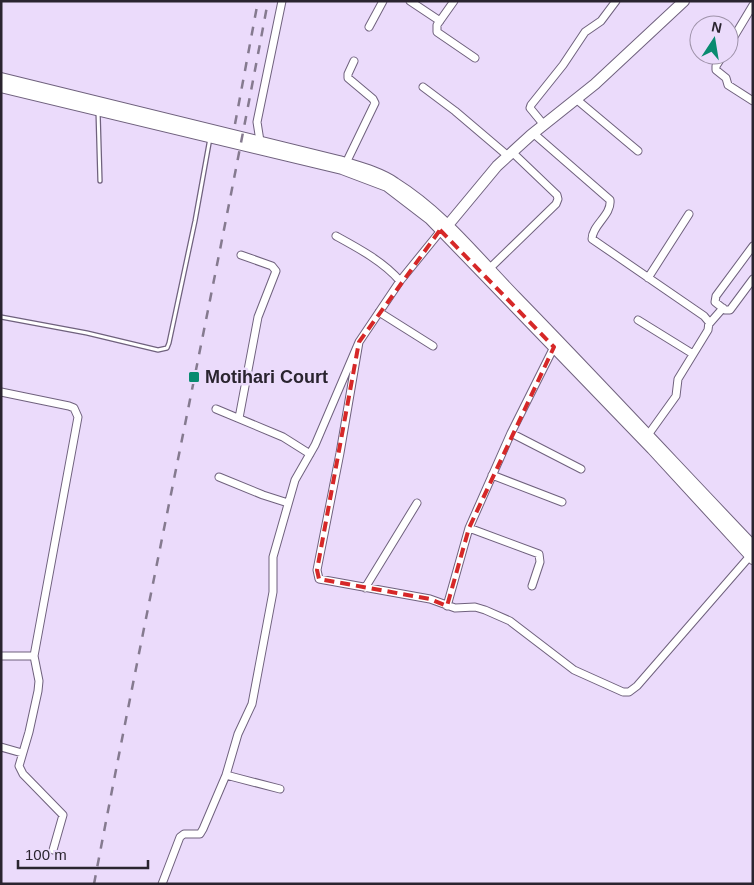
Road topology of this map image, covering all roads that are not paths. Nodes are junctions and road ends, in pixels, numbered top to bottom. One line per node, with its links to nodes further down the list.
1 (282, 1): 23 (street)
2 (383, 1): 9 (street)
3 (410, 1): 8 (street)
4 (454, 1): 8 (street)
5 (616, 1): 20 (street)
6 (684, 1): 17 (main road)
7 (753, 5): 10 (street)
8 (440, 21): 11 (street)
9 (369, 27)
10 (739, 28)
11 (475, 58)
12 (354, 61): 26 (street)
13 (716, 65): 18 (street)
14 (1, 78): 23 (main road)
15 (1, 87): 19 (main road)
16 (423, 87): 25 (street)
17 (576, 99): 20 (main road); 24 (street)
18 (753, 101)
19 (98, 111): 22 (main road); 27 (lane)
20 (544, 124): 21 (main road)
21 (533, 133): 25 (main road); 34 (street)
22 (210, 137): 29 (main road); 39 (lane)
23 (260, 141): 26 (main road)
24 (638, 150)
25 (510, 154): 29 (main road); 33 (street)
26 (346, 163): 29 (main road)
27 (100, 181)
28 (689, 214): 34 (street)
29 (444, 227): 33 (main road); 36 (street); 44 (main road)
30 (336, 236): 36 (street)
31 (753, 246): 37 (street)
32 (241, 254): 48 (street)
33 (488, 269): 50 (main road)
34 (648, 278): 41 (street)
35 (753, 279): 37 (street)
36 (400, 281): 38 (street)
37 (722, 308): 41 (street)
38 (379, 312): 42 (street); 43 (street)
39 (1, 317)
40 (638, 320): 45 (street)
41 (709, 324): 45 (street)
42 (360, 342): 51 (street); 61 (street)
43 (433, 346)
44 (554, 348): 49 (street); 59 (main road)
45 (693, 354): 50 (street)
46 (1, 392): 64 (street)
47 (216, 409): 48 (street)
48 (239, 418): 51 (street)
49 (511, 433): 52 (street); 53 (street)
50 (648, 435): 59 (main road)
51 (310, 454): 56 (street)
52 (581, 469)
53 (492, 475): 55 (street); 58 (street)
54 (219, 477): 56 (street)
55 (562, 502)
56 (288, 503): 67 (street)
57 (417, 503): 61 (street)
58 (469, 528): 60 (street); 62 (street)
59 (752, 554): 62 (street)
60 (532, 586)
61 (365, 588): 62 (street)
62 (447, 606)
63 (1, 656): 64 (street)
64 (34, 656): 66 (street)
65 (1, 747): 66 (street)
66 (22, 753): 69 (street)
67 (226, 775): 68 (street); 70 (street)
68 (280, 789)
69 (53, 850)
70 (162, 884)

